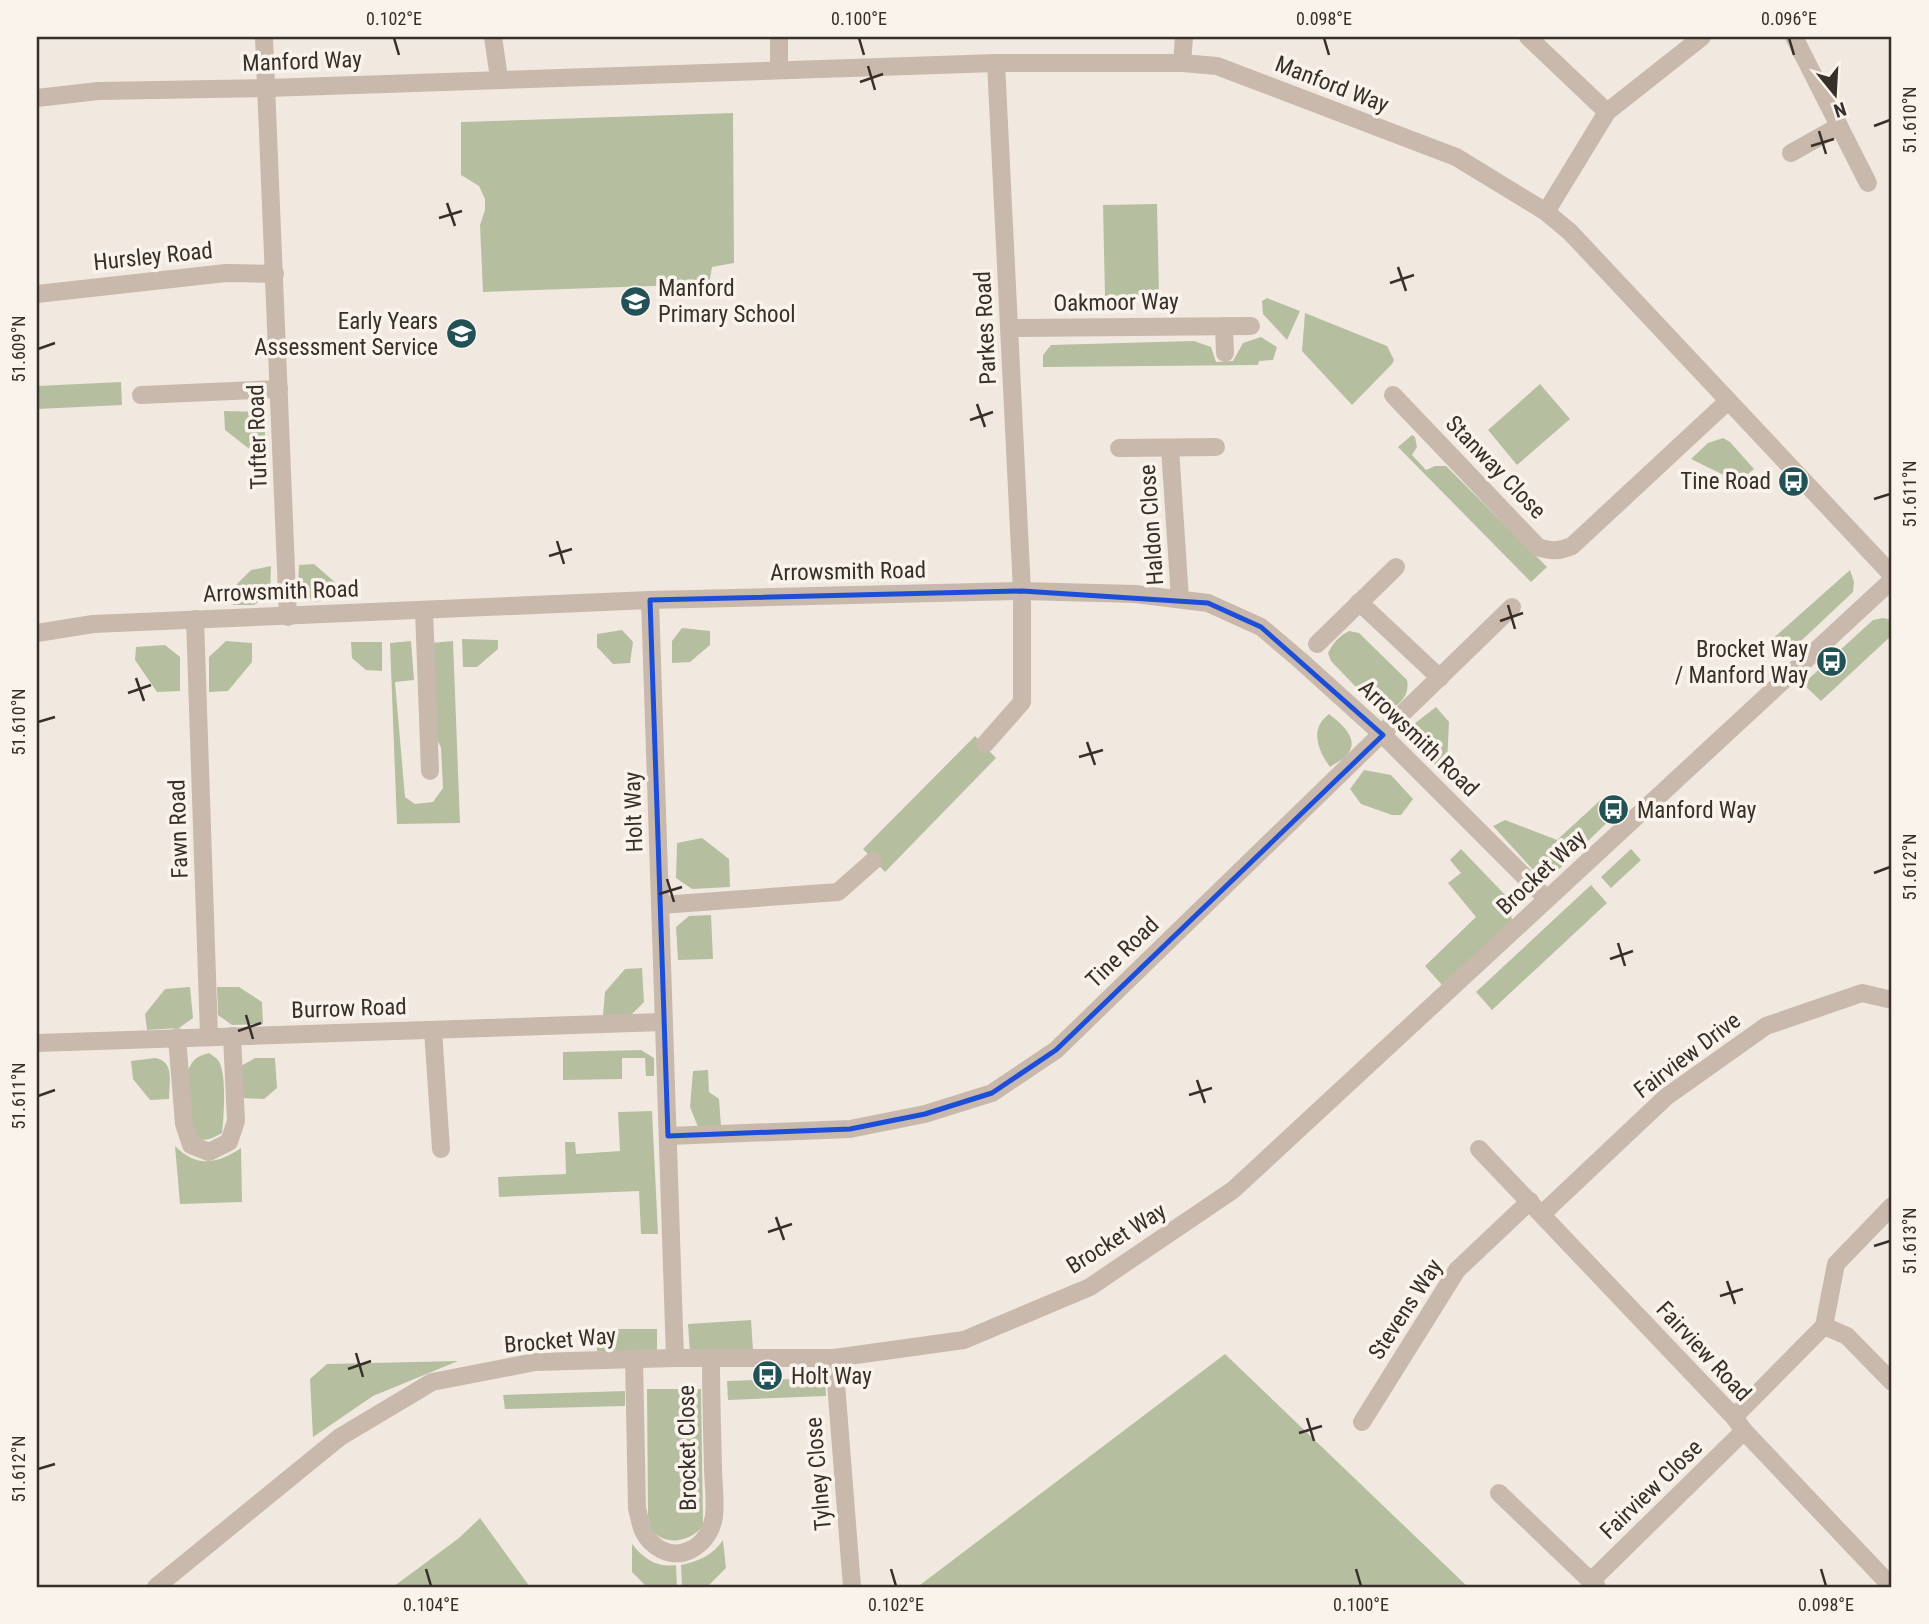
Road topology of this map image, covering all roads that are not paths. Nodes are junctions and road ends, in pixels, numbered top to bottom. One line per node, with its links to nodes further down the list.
1 (264, 37): 12 (street, Tufter Road)
2 (494, 37): 11 (street)
3 (779, 37): 10 (street)
4 (1184, 37): 9 (street)
5 (1528, 37): 14 (street)
6 (1702, 37): 14 (street)
7 (1794, 37): 15 (street)
8 (996, 63): 9 (street, Manford Way); 10 (street, Manford Way); 23 (street, Parkes Road)
9 (1182, 63): 18 (street, Manford Way)
10 (779, 70): 11 (street, Manford Way)
11 (499, 78): 12 (street, Manford Way)
12 (268, 88): 13 (street, Manford Way); 19 (street, Tufter Road)
13 (37, 97)
14 (1607, 112): 18 (street)
15 (1839, 126): 16 (street); 17 (street)
16 (1791, 153)
17 (1868, 183)
18 (1546, 212): 28 (street, Manford Way)
19 (275, 274): 20 (street, Hursley Road); 25 (street, Tufter Road)
20 (37, 294)
21 (1224, 326): 22 (street, Oakmoor Way); 23 (street, Oakmoor Way); 24 (street)
22 (1251, 326)
23 (1010, 328): 34 (street, Parkes Road)
24 (1225, 354)
25 (279, 390): 26 (street); 40 (street, Tufter Road)
26 (141, 394)
27 (1393, 395): 28 (street, Stanway Close)
28 (1728, 401): 33 (street, Manford Way)
29 (1216, 447): 31 (street, Haldon Close)
30 (1119, 448): 31 (street, Haldon Close)
31 (1170, 448): 35 (street, Haldon Close)
32 (1396, 567): 37 (street)
33 (1892, 578): 49 (street, Brocket Way)
34 (1022, 591): 35 (street, Arrowsmith Road); 36 (street, Arrowsmith Road); 46 (street, Parkes Road)
35 (1180, 599): 45 (street, Arrowsmith Road)
36 (650, 600): 39 (street, Arrowsmith Road); 50 (street, Holt Way)
37 (1359, 602): 43 (street); 44 (street)
38 (1512, 607): 44 (street, Tine Road)
39 (424, 610): 40 (street, Arrowsmith Road); 47 (street)
40 (288, 617): 41 (street, Arrowsmith Road)
41 (195, 619): 42 (street, Arrowsmith Road); 56 (street, Fawn Road)
42 (37, 633)
43 (1317, 645)
44 (1440, 678): 45 (street, Tine Road)
45 (1382, 735): 49 (street, Arrowsmith Road); 58 (street, Tine Road)
46 (985, 744)
47 (430, 771)
48 (873, 861): 50 (street)
49 (1548, 899): 67 (street, Brocket Way)
50 (661, 905): 52 (street, Holt Way)
51 (1892, 1000): 63 (street, Fairview Drive)
52 (663, 1022): 53 (street, Burrow Road); 58 (street, Holt Way)
53 (433, 1030): 54 (street, Burrow Road); 59 (street)
54 (232, 1036): 55 (street); 56 (street, Burrow Road)
55 (177, 1037): 56 (street, Burrow Road); 57 (street, Burrow Road)
56 (209, 1037)
57 (37, 1043)
58 (668, 1136): 65 (street, Holt Way)
59 (441, 1149)
60 (1479, 1149): 61 (street, Fairview Road)
61 (1530, 1200): 63 (street, Fairview Road); 70 (street, Stevens Way)
62 (1892, 1206): 64 (street)
63 (1542, 1214): 71 (street, Fairview Road)
64 (1824, 1326): 69 (street); 71 (street)
65 (675, 1358): 66 (street, Brocket Way); 68 (street, Brocket Way)
66 (711, 1358): 67 (street, Brocket Way); 68 (street, Brocket Close)
67 (834, 1358): 75 (street, Tylney Close)
68 (634, 1359): 74 (street, Brocket Way)
69 (1892, 1382)
70 (1362, 1422)
71 (1739, 1424): 73 (street, Fairview Close); 76 (street, Fairview Road)
72 (1499, 1493): 73 (street, Fairview Close)
73 (1594, 1584)
74 (156, 1587)
75 (852, 1587)
76 (1892, 1587)

